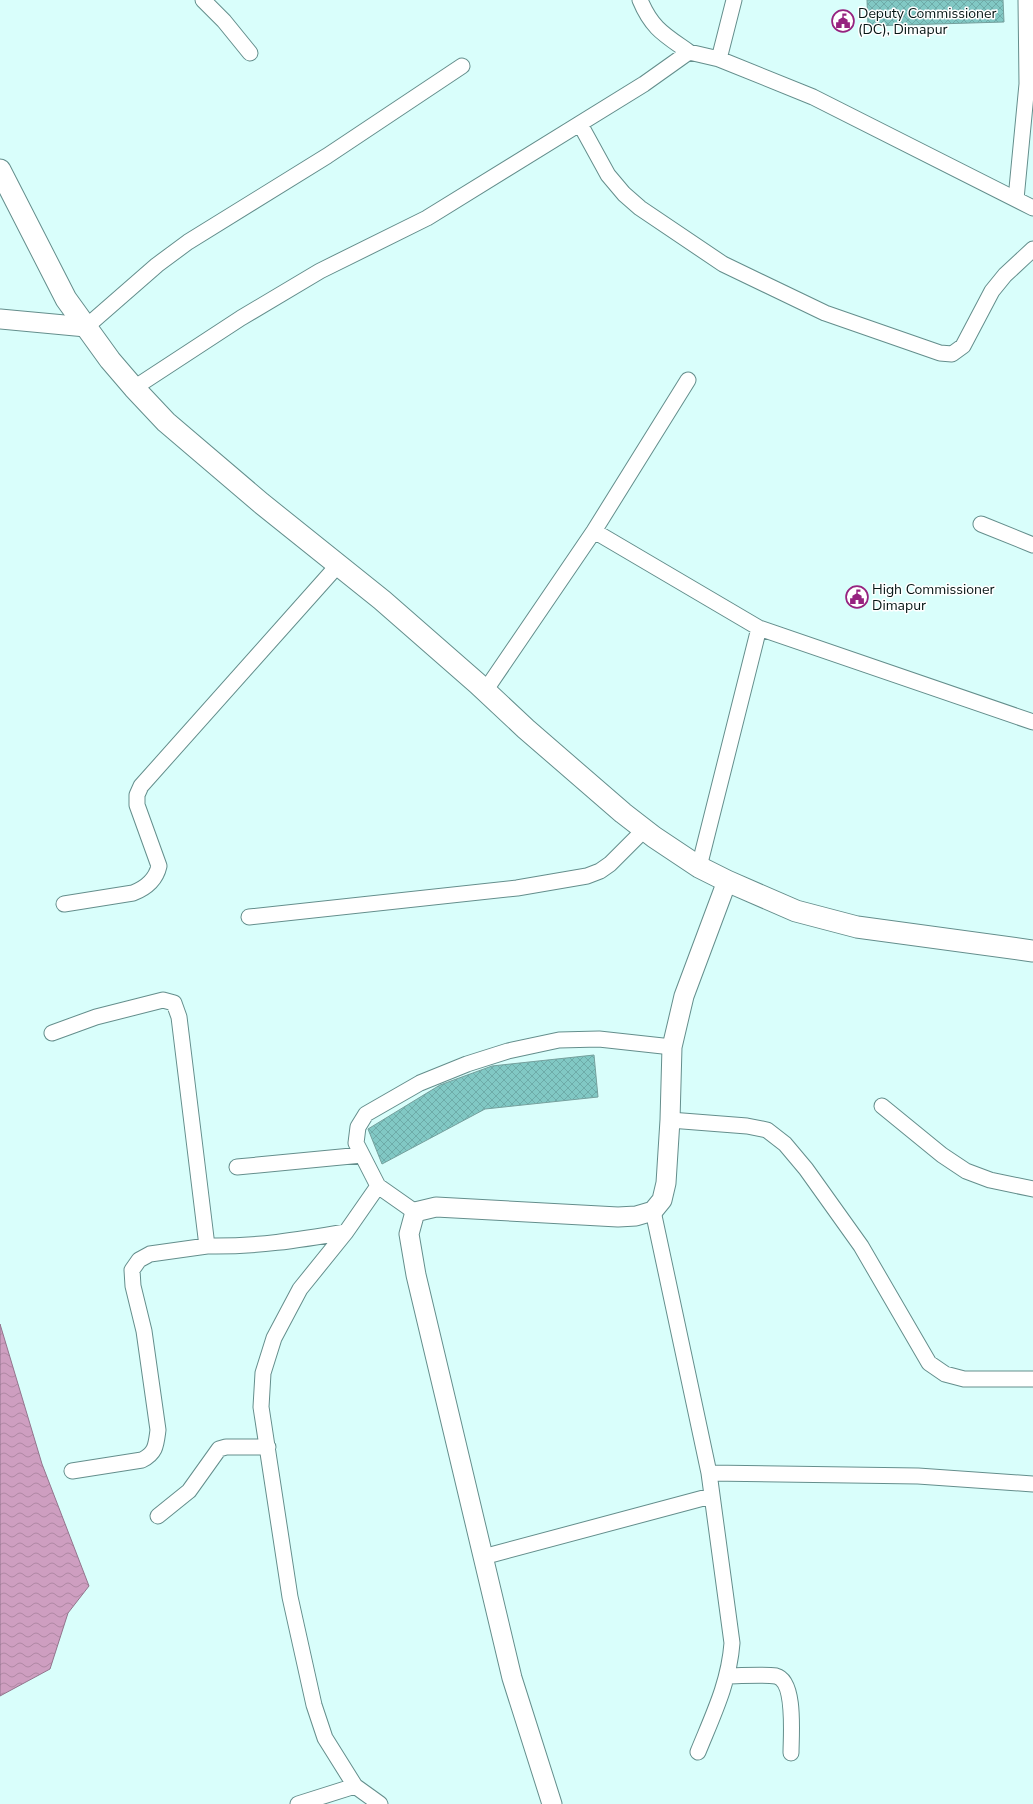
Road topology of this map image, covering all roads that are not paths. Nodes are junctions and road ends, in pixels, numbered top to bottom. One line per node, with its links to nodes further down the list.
1 (203, 0): 6 (street)
2 (640, 0): 5 (street)
3 (734, 0): 7 (street)
4 (1026, 0): 9 (street)
5 (689, 52): 7 (street); 10 (street)
6 (250, 53)
7 (719, 59): 12 (street)
8 (462, 66): 16 (street)
9 (1030, 78): 12 (street)
10 (580, 124): 14 (street); 18 (street)
11 (0, 170): 16 (main road)
12 (1016, 200): 13 (street)
13 (1033, 208)
14 (1033, 249)
15 (0, 319): 16 (street)
16 (86, 327): 18 (main road)
17 (688, 380): 20 (street)
18 (134, 388): 22 (main road)
19 (981, 524): 21 (street)
20 (594, 531): 23 (street); 24 (street)
21 (1033, 545)
22 (338, 565): 24 (main road); 29 (street)
23 (759, 628): 25 (street); 27 (street)
24 (485, 691): 26 (main road)
25 (1033, 722)
26 (644, 830): 27 (main road); 30 (street)
27 (699, 867): 28 (main road)
28 (727, 882): 31 (main road); 33 (street)
29 (64, 904)
30 (249, 917)
31 (1033, 951)
32 (52, 1033): 43 (street)
33 (672, 1047): 35 (street); 36 (street)
34 (882, 1106): 39 (street)
35 (670, 1120): 41 (street); 44 (street)
36 (362, 1155): 37 (street); 38 (street)
37 (237, 1167)
38 (378, 1186): 40 (street); 42 (street)
39 (1033, 1189)
40 (415, 1212): 41 (street); 51 (street)
41 (653, 1212): 47 (street)
42 (346, 1232): 43 (street); 45 (street)
43 (207, 1246): 46 (street)
44 (1033, 1379)
45 (268, 1447): 50 (street); 55 (street)
46 (72, 1472)
47 (709, 1473): 48 (street); 49 (street)
48 (1033, 1484)
49 (711, 1496): 51 (street); 52 (street)
50 (158, 1516)
51 (483, 1557): 58 (street)
52 (727, 1676): 53 (street); 54 (street)
53 (698, 1752)
54 (791, 1753)
55 (355, 1786): 56 (street); 57 (street)
56 (298, 1804)
57 (380, 1804)
58 (552, 1804)

